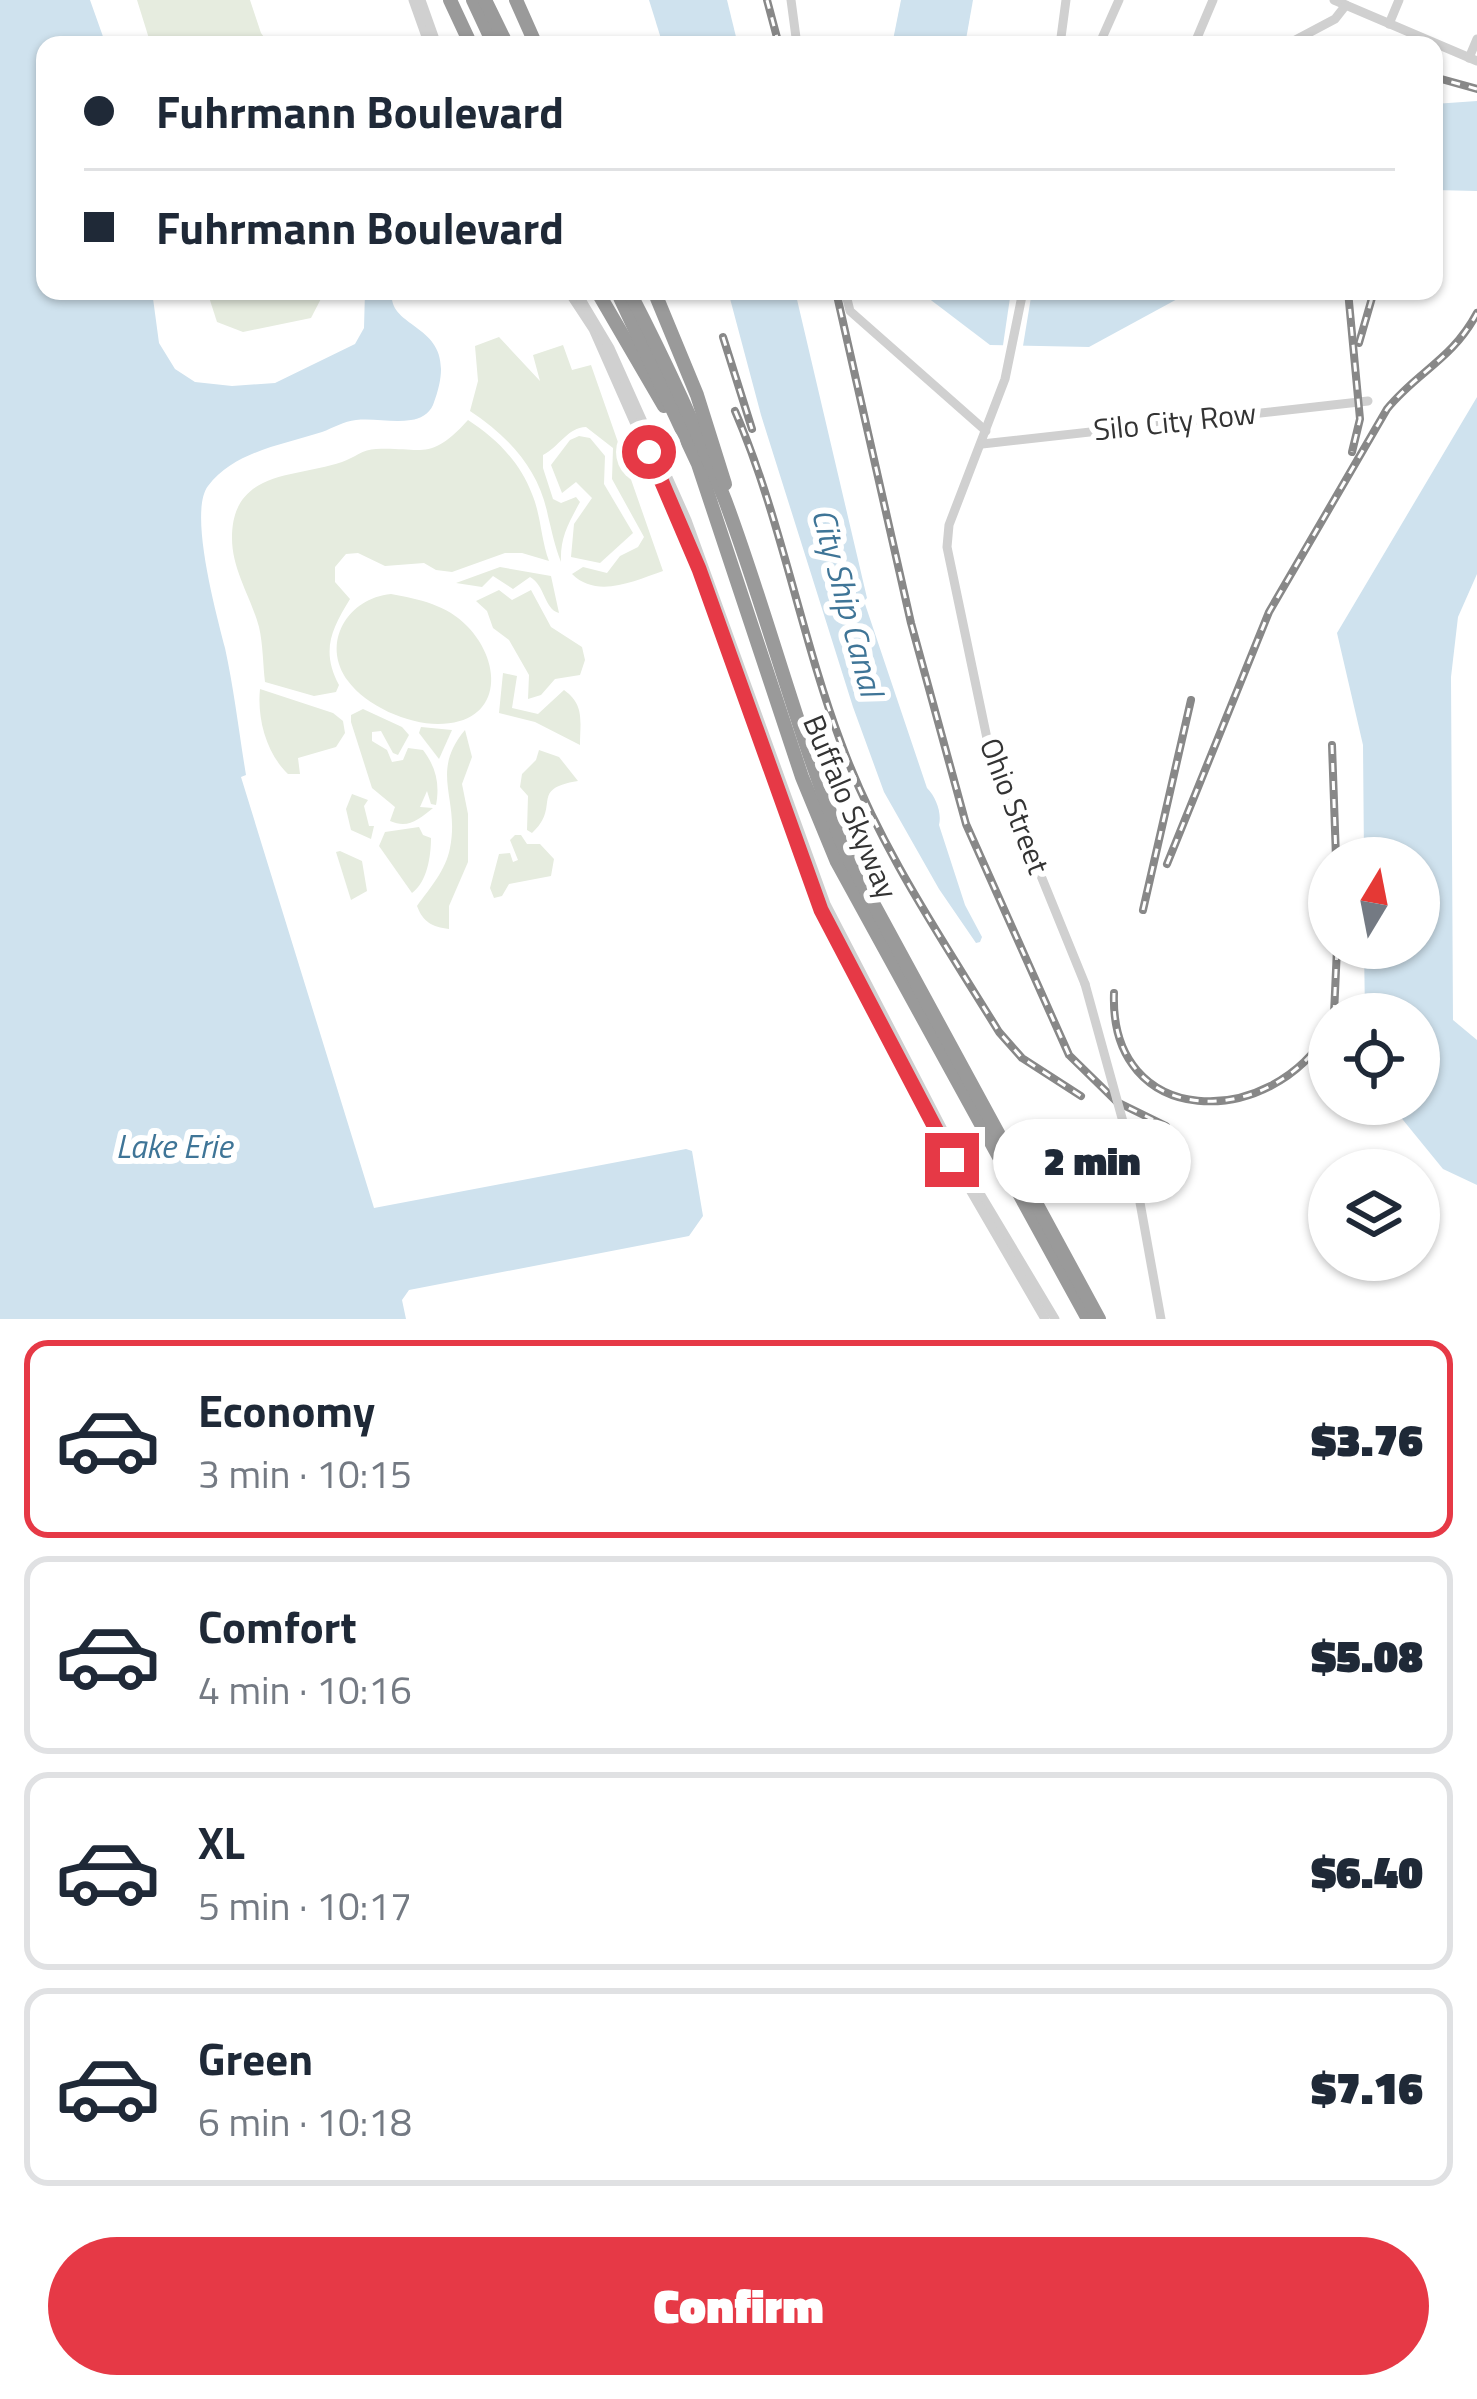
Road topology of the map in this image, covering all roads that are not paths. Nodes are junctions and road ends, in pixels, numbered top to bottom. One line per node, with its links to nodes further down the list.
1 (417, 0): 14 (street)
2 (450, 0): 15 (highway)
3 (473, 0): 16 (highway)
4 (485, 0): 17 (highway)
5 (516, 0): 18 (highway)
6 (791, 0): 19 (street)
7 (1066, 0): 20 (street)
8 (1119, 0): 21 (street)
9 (1213, 0): 22 (street)
10 (1334, 0): 12 (street)
11 (1400, 0): 13 (street)
12 (1346, 5): 13 (street); 23 (street)
13 (1389, 24): 24 (street)
14 (430, 36)
15 (467, 36)
16 (490, 36)
17 (503, 36)
18 (532, 36)
19 (795, 36)
20 (1061, 36)
21 (1103, 36)
22 (1198, 36)
23 (1303, 36)
24 (1417, 36)
25 (1477, 39): 27 (street)
26 (1443, 47): 27 (street)
27 (1473, 60)
28 (578, 300): 42 (street)
29 (602, 300): 38 (highway)
30 (620, 300): 38 (highway, Buffalo Skyway)
31 (634, 300): 39 (highway, Buffalo Skyway)
32 (658, 300): 39 (highway)
33 (847, 300): 36 (street)
34 (1021, 300): 36 (street, Ohio Street)
35 (1368, 401): 37 (street, Silo City Row)
36 (986, 431): 37 (street, Ohio Street)
37 (982, 444): 47 (street, Ohio Street, bridge)
38 (698, 464): 40 (highway, Buffalo Skyway)
39 (725, 501): 40 (highway, Buffalo Skyway)
40 (743, 578): 41 (highway, Buffalo Skyway)
41 (979, 1108): 45 (highway, Buffalo Skyway); 46 (highway, Buffalo Skyway)
42 (1002, 1240): 43 (street); 44 (street)
43 (1045, 1319)
44 (1055, 1319)
45 (1088, 1319)
46 (1100, 1319)
47 (1161, 1319)

